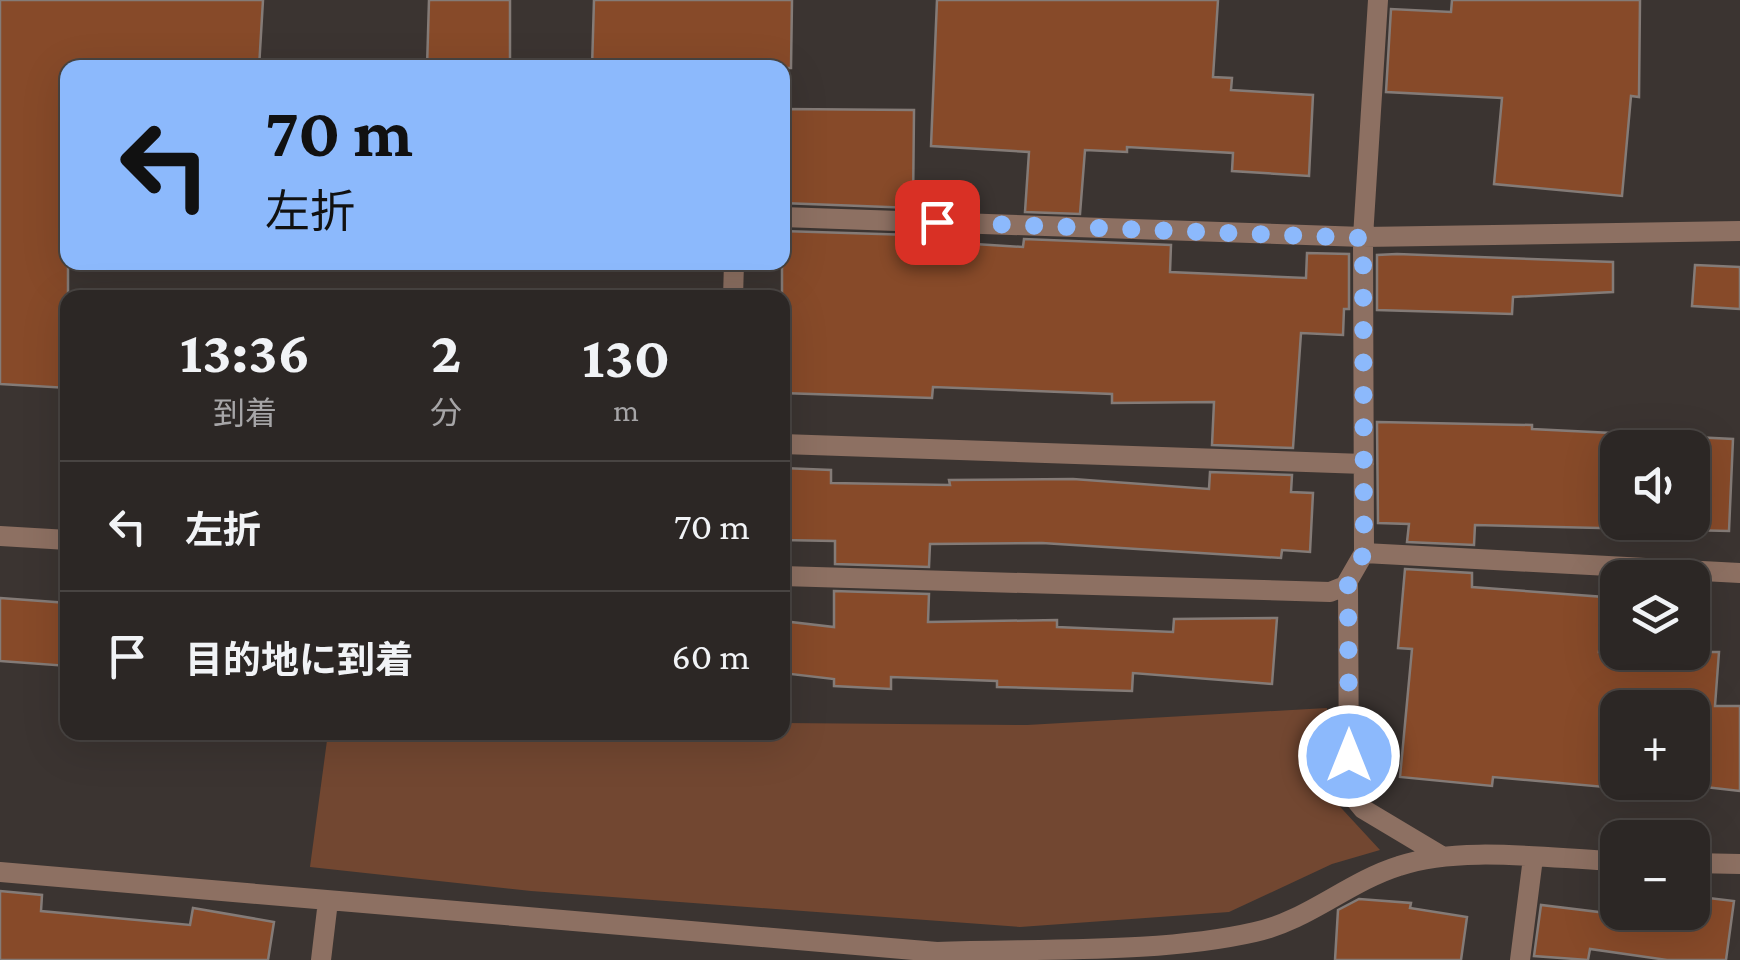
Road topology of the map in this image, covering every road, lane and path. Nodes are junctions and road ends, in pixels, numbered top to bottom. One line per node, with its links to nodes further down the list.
1 (1378, 0): 4 (street)
2 (790, 217): 4 (street)
3 (1740, 231): 4 (street)
4 (1363, 238): 6 (street)
5 (790, 444): 6 (street)
6 (1364, 464): 9 (street)
7 (0, 536): 8 (street)
8 (60, 540)
9 (1364, 553): 10 (street); 12 (street)
10 (1740, 573)
11 (790, 576): 12 (street)
12 (1348, 582): 13 (street)
13 (1440, 856): 14 (street); 20 (street)
14 (1534, 858): 15 (street); 22 (street)
15 (1600, 860)
16 (1710, 863): 17 (street)
17 (1740, 864)
18 (0, 872): 19 (street)
19 (328, 901): 20 (street); 21 (street)
20 (941, 956)
21 (321, 960)
22 (1520, 960)

